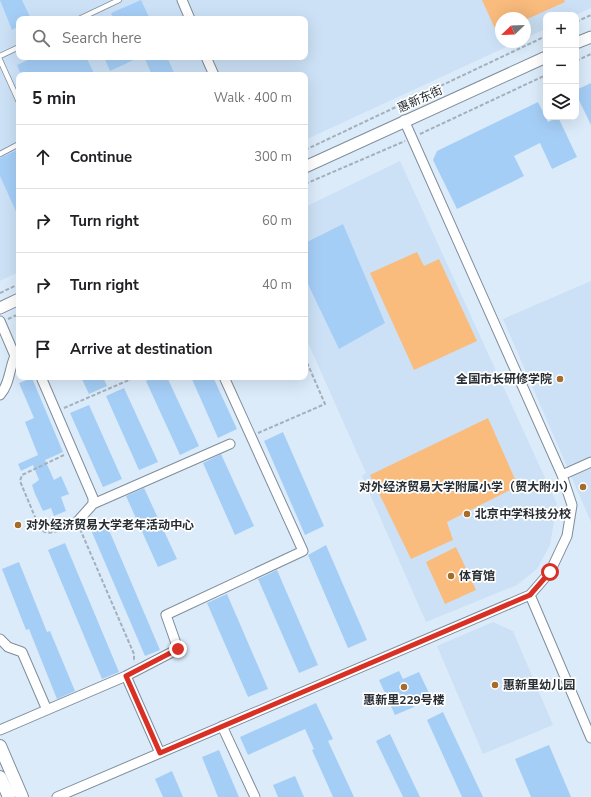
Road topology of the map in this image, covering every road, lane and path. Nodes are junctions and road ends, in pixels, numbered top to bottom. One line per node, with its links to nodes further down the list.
1 (119, 0): 4 (lane)
2 (182, 0): 5 (street)
3 (591, 15): 6 (path)
4 (85, 16)
5 (189, 16)
6 (579, 21)
7 (543, 37): 23 (path)
8 (591, 37): 9 (street)
9 (579, 43)
10 (16, 49): 12 (lane)
11 (591, 54): 16 (path)
12 (0, 56)
13 (543, 58): 20 (street, 惠新东街)
14 (0, 60): 19 (lane)
15 (207, 60): 17 (street)
16 (579, 60)
17 (213, 72)
18 (543, 76): 21 (path)
19 (16, 95)
20 (404, 120): 21 (street); 25 (street, 惠新东街)
21 (412, 138): 26 (path); 44 (street)
22 (16, 146): 24 (lane)
23 (308, 149)
24 (0, 154)
25 (308, 165)
26 (308, 183)
27 (16, 285): 28 (path)
28 (0, 293)
29 (16, 300): 30 (street)
30 (0, 308)
31 (0, 321): 32 (street)
32 (16, 354)
33 (16, 358): 38 (street)
34 (308, 365): 40 (path)
35 (42, 380): 39 (street)
36 (129, 380): 39 (path)
37 (225, 380): 40 (street)
38 (0, 395)
39 (56, 412): 42 (street)
40 (250, 436): 49 (street)
41 (230, 444): 45 (street)
42 (71, 446): 45 (street); 46 (path)
43 (591, 462): 44 (street)
44 (562, 475): 47 (street)
45 (93, 504): 46 (street)
46 (77, 522): 49 (path)
47 (530, 595): 51 (street); 53 (street)
48 (0, 639): 50 (street)
49 (126, 676): 50 (street); 55 (street)
50 (47, 710): 52 (street)
51 (222, 726): 55 (street); 60 (street)
52 (0, 730)
53 (591, 738)
54 (0, 746): 58 (main road)
55 (160, 753): 59 (street)
56 (0, 777): 57 (main road)
57 (9, 797)
58 (22, 797)
59 (57, 797)
60 (255, 797)

